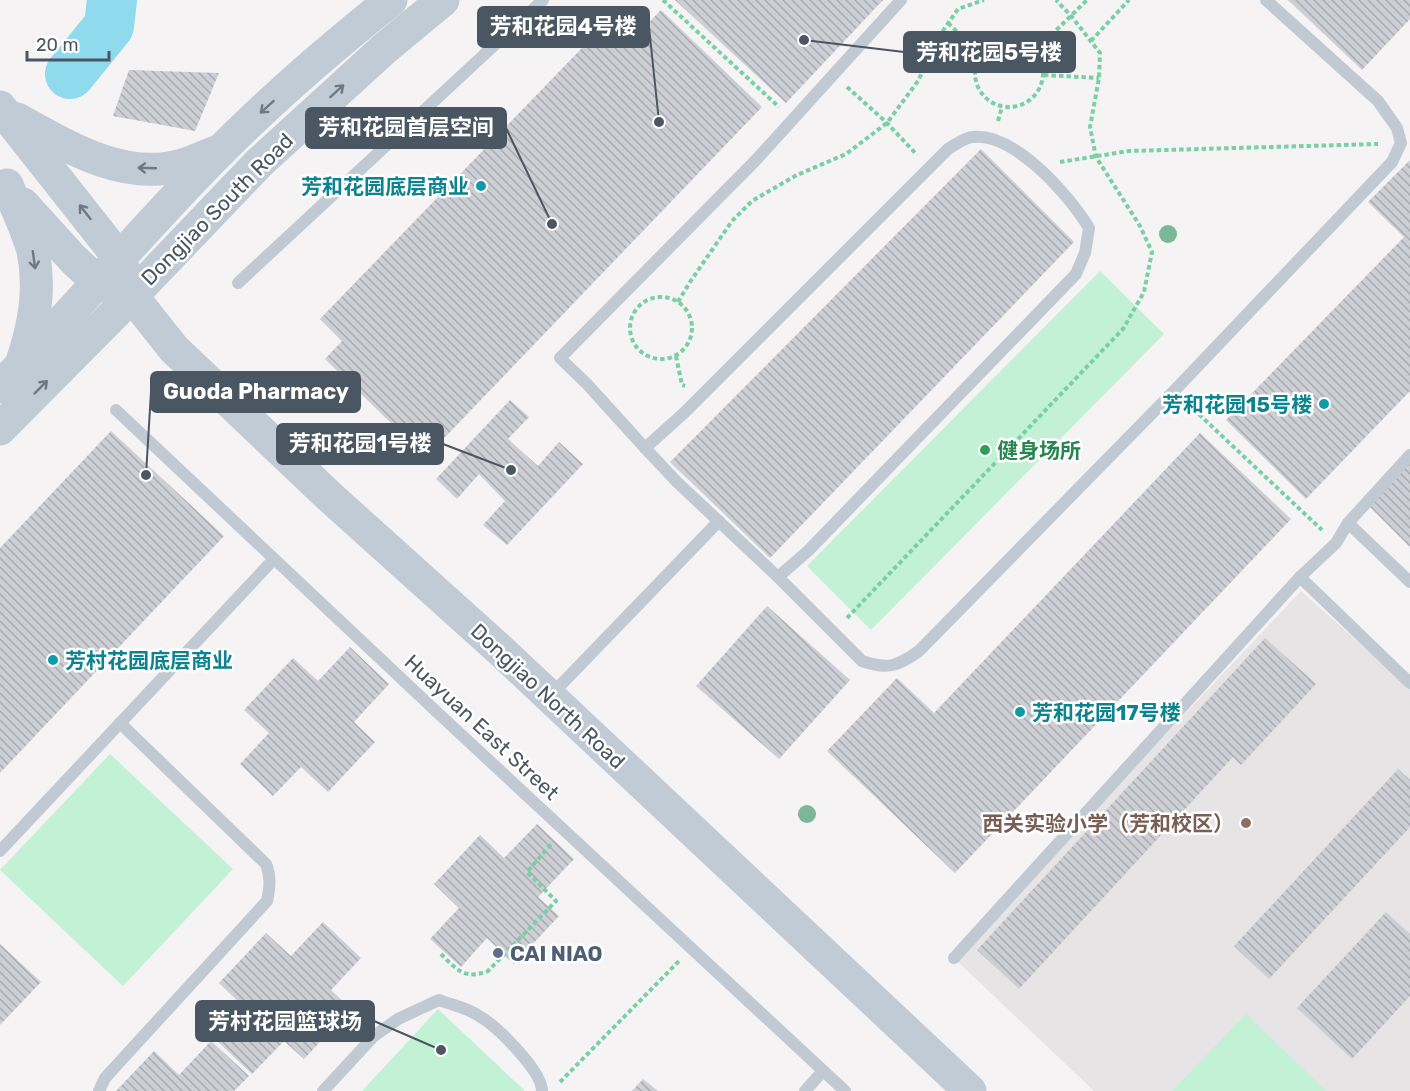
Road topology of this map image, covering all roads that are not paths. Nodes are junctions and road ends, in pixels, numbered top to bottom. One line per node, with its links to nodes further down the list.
1 (391, 0): 7 (street, Dongjiao South Road, one-way to 7)
2 (443, 0): 12 (street, Dongjiao South Road, one-way to 2)
3 (543, 0): 11 (lane)
4 (901, 0): 16 (lane)
5 (1266, 0): 21 (lane)
6 (2, 110): 7 (street, one-way to 6); 9 (street, Dongjiao North Road, one-way to 6)
7 (224, 149): 9 (street, Dongjiao South Road)
8 (4, 181): 10 (street, Dongjiao North Road); 13 (street, one-way to 13)
9 (120, 259): 10 (street, Dongjiao South Road); 12 (street, Dongjiao North Road)
10 (99, 283): 12 (street, Dongjiao North Road); 13 (street, Dongjiao South Road)
11 (238, 283)
12 (132, 296): 15 (street, Dongjiao South Road, one-way to 12); 25 (street, Dongjiao North Road)
13 (10, 376)
14 (116, 410): 20 (lane, Huayuan East Street)
15 (0, 429)
16 (645, 448): 18 (lane); 21 (lane)
17 (1410, 455): 19 (lane)
18 (719, 521): 21 (lane); 25 (lane)
19 (1348, 523): 22 (lane); 23 (lane)
20 (274, 559): 26 (lane); 29 (lane, Huayuan East Street)
21 (778, 577)
22 (1300, 577): 24 (lane); 28 (lane)
23 (1410, 582)
24 (1410, 682)
25 (549, 697): 35 (street, Dongjiao North Road)
26 (120, 723): 27 (lane); 31 (lane)
27 (0, 850)
28 (954, 958)
29 (823, 1071): 33 (lane); 34 (lane, Huayuan East Street)
30 (542, 1090): 32 (lane)
31 (99, 1091)
32 (323, 1091)
33 (805, 1091)
34 (845, 1091)
35 (970, 1091)

